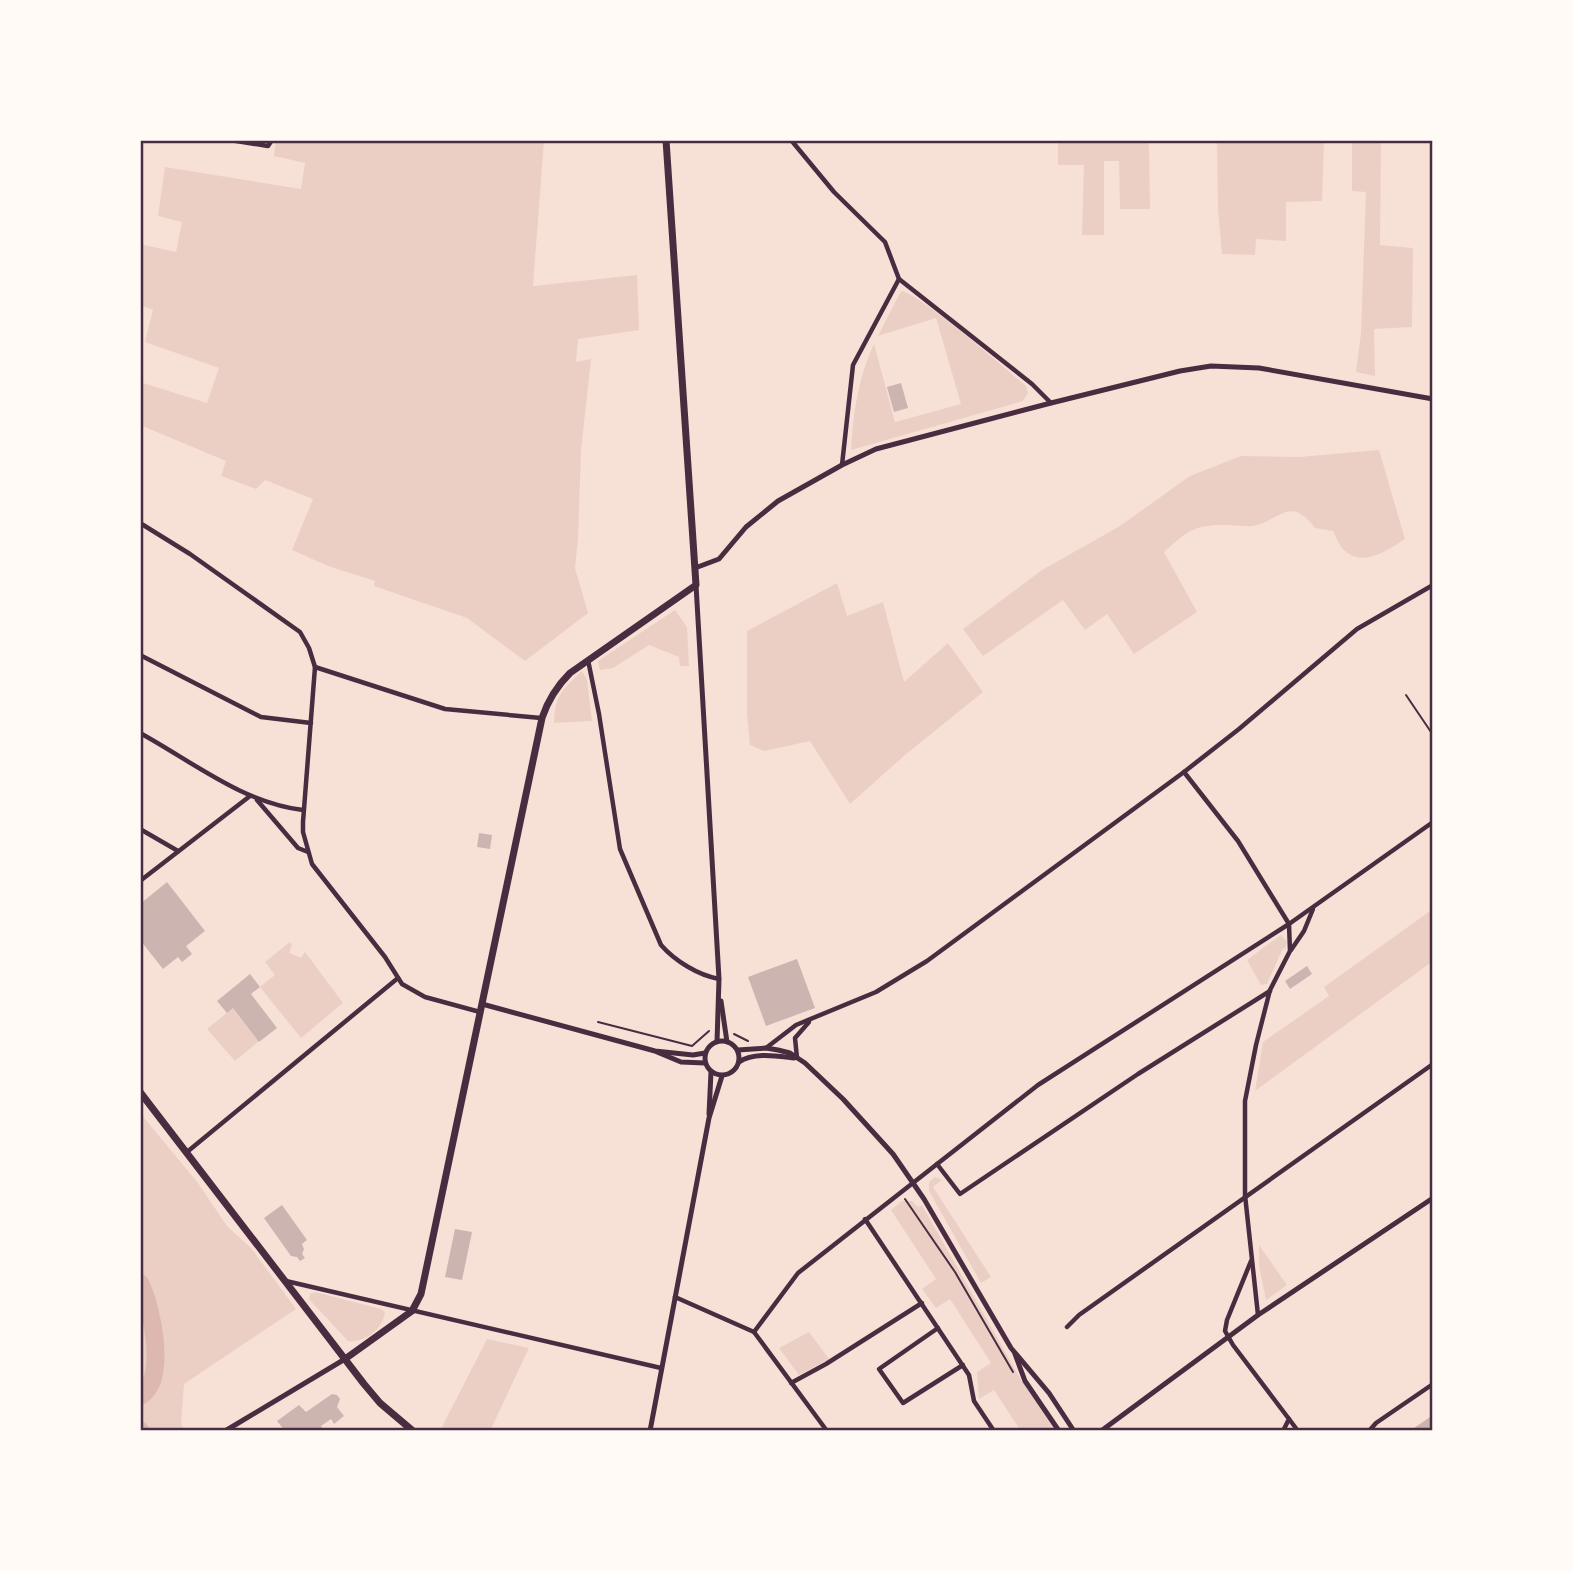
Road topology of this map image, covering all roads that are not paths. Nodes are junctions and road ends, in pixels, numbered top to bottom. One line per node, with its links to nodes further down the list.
1 (230, 140): 2 (street)
2 (272, 140)
3 (666, 140): 10 (main road)
4 (791, 140): 5 (street)
5 (899, 279): 7 (street); 8 (street)
6 (1433, 399): 7 (street)
7 (1051, 402): 8 (street)
8 (842, 465): 10 (street)
9 (140, 523): 15 (street)
10 (695, 568): 11 (main road)
11 (696, 585): 14 (main road); 34 (street)
12 (1433, 585): 21 (street)
13 (140, 655): 18 (street)
14 (588, 660): 17 (main road); 34 (street)
15 (315, 667): 17 (street); 18 (street)
16 (1406, 695): 20 (lane)
17 (542, 718): 37 (main road)
18 (312, 723): 24 (street)
19 (140, 733): 22 (street)
20 (1433, 735)
21 (1184, 772): 31 (street); 38 (street)
22 (250, 796): 23 (street); 27 (street)
23 (257, 800): 24 (street); 28 (street)
24 (303, 810): 28 (street)
25 (1433, 822): 30 (street)
26 (140, 829): 27 (street)
27 (178, 851): 29 (street)
28 (308, 852): 33 (street)
29 (140, 881)
30 (1314, 907): 31 (street); 32 (street)
31 (1289, 924): 32 (street); 54 (street)
32 (1290, 951): 35 (street)
33 (398, 978): 37 (street); 53 (street)
34 (719, 979): 36 (street)
35 (1270, 990): 54 (street); 56 (street)
36 (719, 991): 39 (street); 40 (street)
37 (481, 1008): 43 (street); 63 (main road)
38 (809, 1022): 41 (street); 45 (street)
39 (717, 1042): 40 (street); 44 (street)
40 (727, 1042): 42 (street)
41 (766, 1048): 42 (street); 45 (street)
42 (738, 1050): 46 (street)
43 (655, 1051): 44 (street); 47 (street)
44 (705, 1053): 47 (street)
45 (797, 1058): 46 (street); 55 (street)
46 (739, 1062): 50 (street)
47 (705, 1063): 49 (street)
48 (1433, 1064): 56 (street)
49 (711, 1072): 50 (street); 52 (street)
50 (722, 1076): 52 (street)
51 (140, 1092): 53 (main road)
52 (709, 1118): 61 (street)
53 (187, 1152): 60 (main road)
54 (937, 1164): 55 (street)
55 (914, 1181): 58 (street); 69 (street)
56 (1245, 1195): 59 (street); 65 (street)
57 (1433, 1198): 64 (street)
58 (865, 1219): 62 (street); 67 (street)
59 (1251, 1260): 64 (street); 68 (street)
60 (286, 1281): 63 (street); 70 (main road)
61 (674, 1297): 67 (street); 72 (street)
62 (922, 1303): 66 (street); 73 (street)
63 (412, 1311): 70 (main road); 72 (street)
64 (1258, 1315): 68 (street)
65 (1067, 1327)
66 (939, 1328): 71 (street); 71 (street)
67 (754, 1332): 73 (street)
68 (1228, 1338): 75 (street); 83 (street)
69 (1015, 1354): 81 (street); 82 (street)
70 (345, 1359): 76 (street); 77 (main road)
71 (963, 1365): 80 (street)
72 (661, 1368): 78 (street)
73 (791, 1383): 79 (street)
74 (1433, 1384): 86 (street)
75 (1289, 1419): 84 (street); 85 (street)
76 (225, 1431)
77 (412, 1431)
78 (650, 1431)
79 (827, 1431)
80 (993, 1431)
81 (1059, 1431)
82 (1074, 1431)
83 (1101, 1431)
84 (1283, 1431)
85 (1298, 1431)
86 (1369, 1431)

